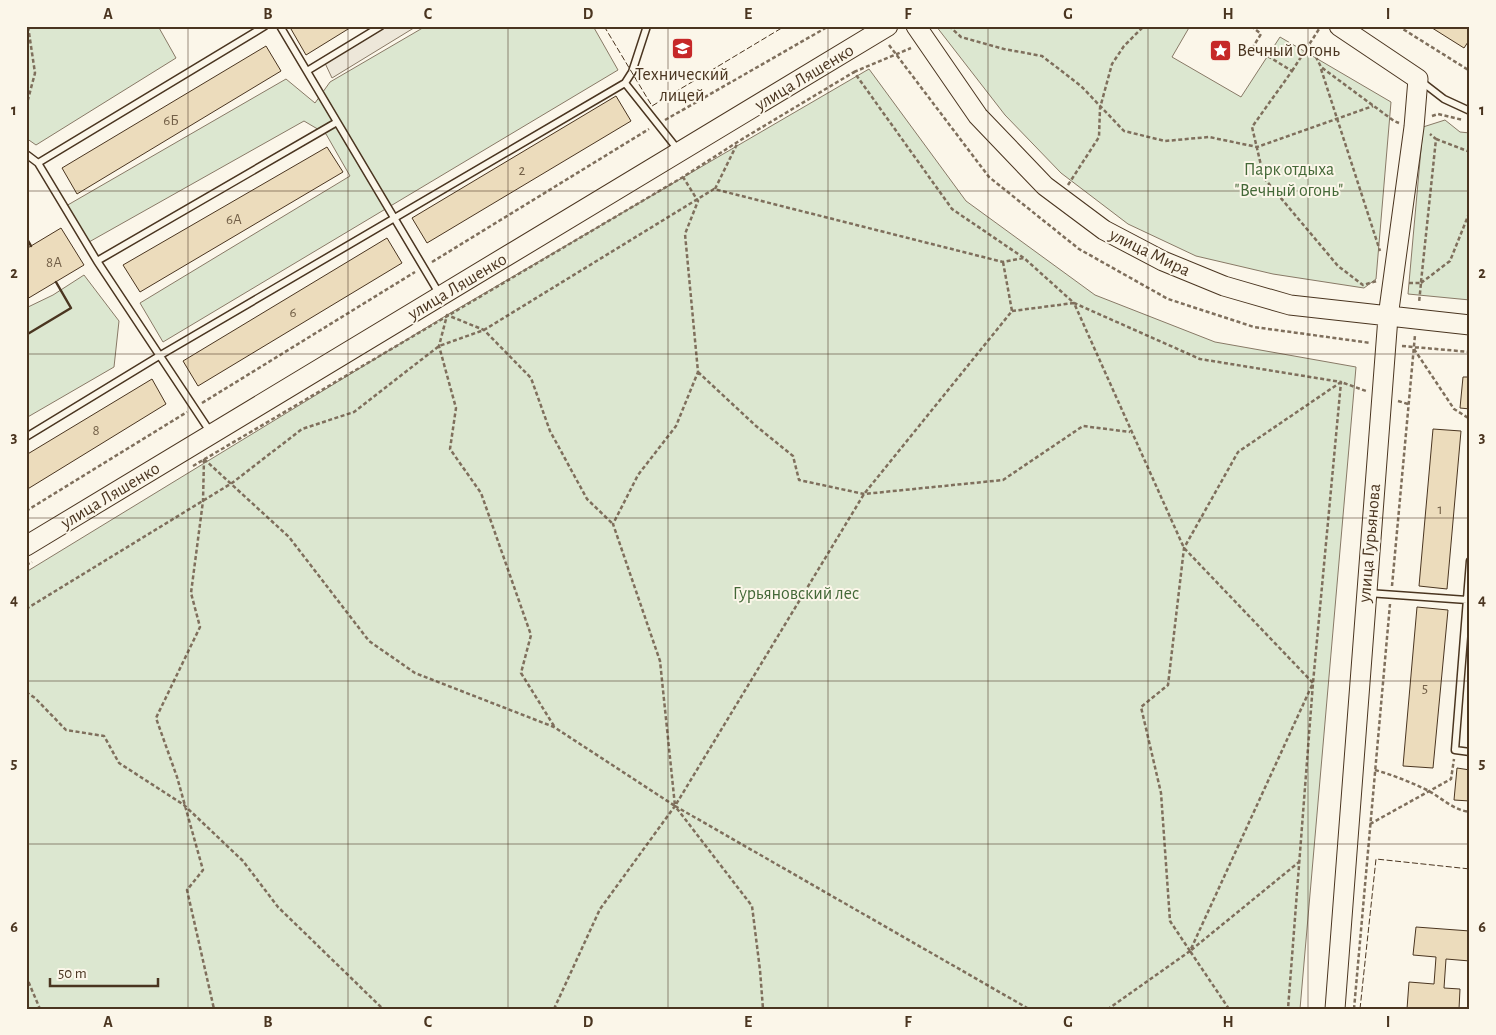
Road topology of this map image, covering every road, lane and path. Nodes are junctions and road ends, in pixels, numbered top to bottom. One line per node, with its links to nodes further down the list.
1 (28, 26): 24 (path)
2 (265, 26): 37 (lane)
3 (280, 26): 17 (lane)
4 (380, 26): 17 (lane)
5 (647, 26): 22 (lane)
6 (888, 26): 34 (main road, улица Ляшенко)
7 (916, 26): 54 (main road, улица Мира)
8 (949, 26): 25 (path)
9 (1144, 26): 25 (path)
10 (1250, 26): 18 (path)
11 (1321, 26): 14 (path)
12 (1339, 26): 21 (main road)
13 (1398, 26): 19 (path)
14 (1310, 45): 16 (path); 18 (path)
15 (896, 55): 20 (path)
16 (1320, 67): 23 (path); 27 (path)
17 (307, 71): 28 (lane)
18 (1292, 71): 33 (path)
19 (1470, 71)
20 (854, 72): 32 (path); 45 (path)
21 (1418, 79): 26 (lane); 30 (main road, улица Гурьянова)
22 (625, 84): 34 (lane); 43 (lane)
23 (1373, 106): 27 (path); 30 (path)
24 (26, 107)
25 (1100, 108): 33 (path); 40 (path)
26 (1470, 111)
27 (1337, 118): 33 (path); 44 (path)
28 (337, 122): 43 (lane); 46 (lane)
29 (1470, 122): 30 (path)
30 (1417, 128): 31 (path); 48 (main road, улица Гурьянова)
31 (1436, 139): 35 (path); 49 (path)
32 (739, 141): 38 (path); 39 (path)
33 (1256, 147): 48 (path)
34 (680, 152): 50 (main road, улица Ляшенко)
35 (1470, 152)
36 (26, 154): 37 (lane)
37 (38, 163): 46 (lane)
38 (683, 177): 41 (path); 53 (path)
39 (714, 189): 41 (path); 47 (path)
40 (1065, 189)
41 (698, 201): 57 (path); 61 (path)
42 (1470, 210): 49 (path)
43 (394, 218): 50 (lane); 60 (lane)
44 (1382, 256)
45 (1024, 258): 47 (path); 51 (path)
46 (97, 261): 60 (lane)
47 (1003, 262): 52 (path)
48 (1392, 283): 49 (path); 54 (main road, улица Гурьянова)
49 (1421, 283): 55 (path)
50 (441, 296): 67 (main road, улица Ляшенко)
51 (1074, 303): 52 (path); 62 (path); 66 (path)
52 (1012, 311): 72 (path)
53 (447, 315): 57 (path); 58 (path); 69 (path)
54 (1388, 317): 55 (main road, улица Мира); 63 (main road, улица Гурьянова)
55 (1417, 320): 56 (main road, улица Мира); 59 (path)
56 (1470, 325)
57 (484, 330): 58 (path); 74 (path)
58 (439, 346): 71 (path); 85 (path)
59 (1413, 347): 64 (path); 65 (path)
60 (159, 356): 67 (lane); 68 (lane)
61 (698, 372): 72 (path); 74 (path)
62 (1341, 382): 63 (path); 75 (path); 83 (path)
63 (1382, 396): 64 (path); 79 (main road, улица Гурьянова)
64 (1408, 404): 80 (path)
65 (1470, 419)
66 (1130, 432): 72 (path); 75 (path)
67 (212, 434): 76 (main road, улица Ляшенко)
68 (26, 437)
69 (204, 459): 70 (path); 71 (path); 73 (path)
70 (188, 470)
71 (232, 483): 73 (path); 85 (path)
72 (864, 494): 91 (path)
73 (202, 501): 82 (path); 90 (path)
74 (613, 524): 91 (path)
75 (1184, 548): 83 (path); 95 (path)
76 (30, 553): 78 (path)
77 (1470, 562): 81 (lane)
78 (26, 566)
79 (1365, 592): 80 (lane); 106 (main road, улица Гурьянова)
80 (1392, 594): 81 (lane); 88 (path)
81 (1467, 600): 86 (lane)
82 (26, 609)
83 (1313, 683): 94 (path); 95 (path)
84 (26, 692): 90 (path)
85 (554, 727): 91 (path)
86 (1455, 750): 87 (lane); 89 (path)
87 (1470, 752)
88 (1375, 770): 89 (path); 93 (path)
89 (1428, 791): 92 (path); 93 (path)
90 (184, 805): 98 (path); 99 (path)
91 (675, 806): 100 (path); 101 (path); 102 (path)
92 (1470, 812)
93 (1370, 824): 107 (path)
94 (1299, 862): 95 (path); 105 (path)
95 (1190, 951): 103 (path); 104 (path)
96 (26, 976): 97 (path)
97 (40, 1009)
98 (214, 1009)
99 (383, 1009)
100 (554, 1009)
101 (763, 1009)
102 (1029, 1009)
103 (1108, 1009)
104 (1229, 1009)
105 (1288, 1009)
106 (1335, 1009)
107 (1354, 1009)

